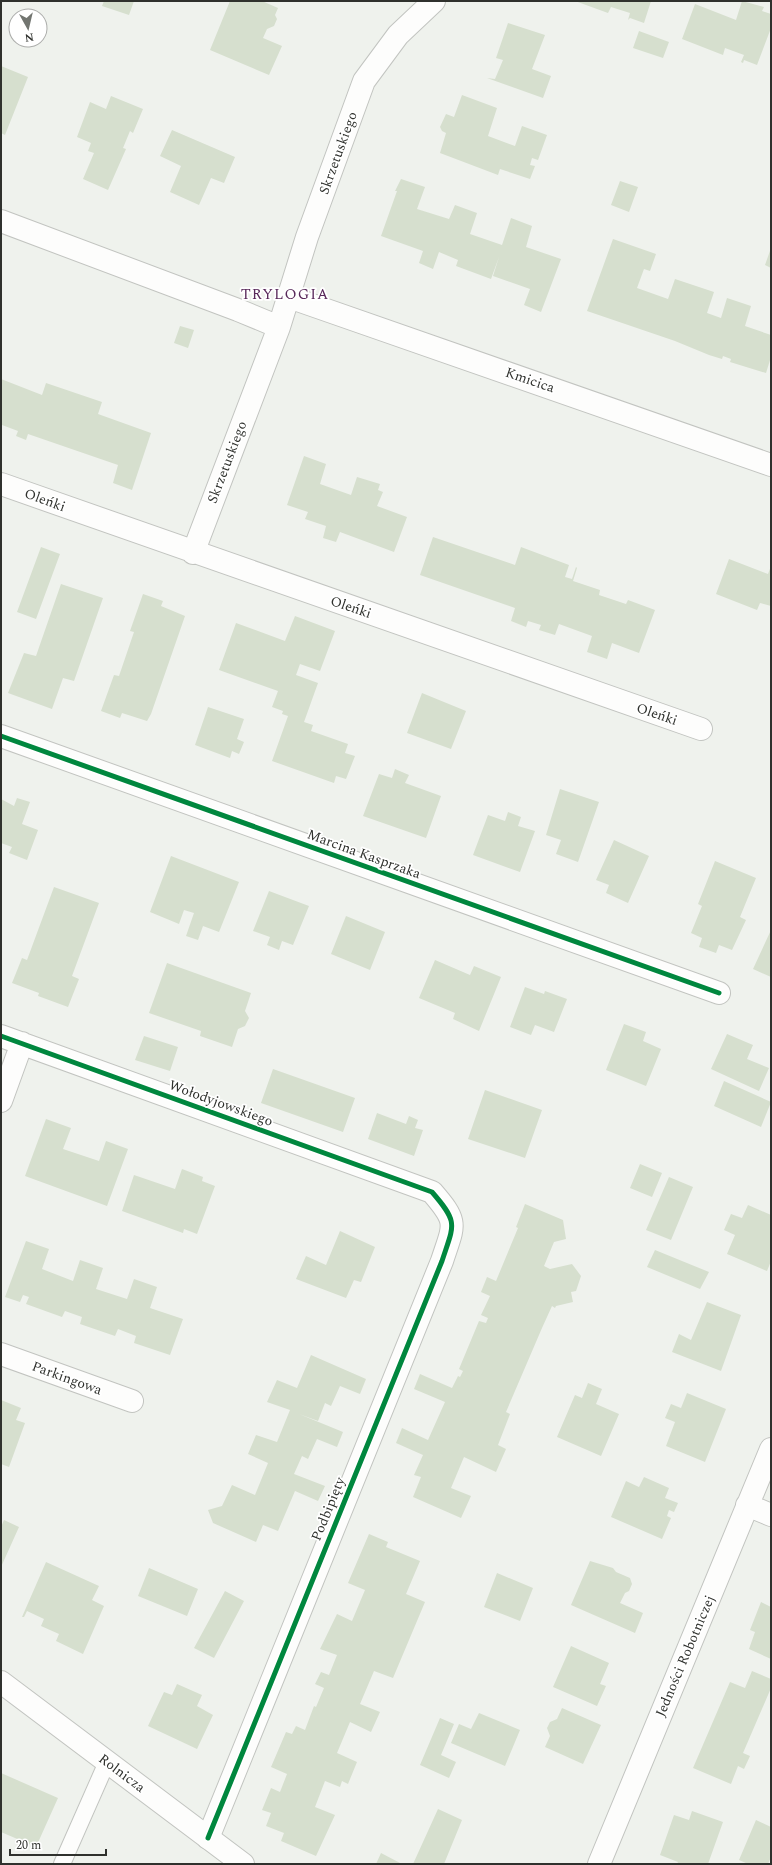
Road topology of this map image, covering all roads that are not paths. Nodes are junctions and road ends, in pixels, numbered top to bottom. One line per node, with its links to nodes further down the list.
1 (425, 4): 3 (street, Skrzetuskiego)
2 (1, 221): 4 (street)
3 (289, 297): 4 (street, Skrzetuskiego); 5 (street, Kmicica)
4 (279, 327): 7 (street, Skrzetuskiego)
5 (771, 465)
6 (1, 484): 7 (street, Oleńki)
7 (193, 553): 8 (street, Oleńki)
8 (700, 729)
9 (1, 736): 10 (street, Marcina Kasprzaka)
10 (719, 993)
11 (1, 1036): 12 (street, Wołodyjowskiego)
12 (22, 1043): 13 (street); 14 (street, Wołodyjowskiego)
13 (1, 1101)
14 (432, 1192): 22 (street, Podbipięty)
15 (1, 1354): 16 (street, Parkingowa)
16 (132, 1401)
17 (771, 1449): 18 (street, Jedności Robotniczej)
18 (748, 1505): 19 (street); 25 (street, Jedności Robotniczej)
19 (771, 1515)
20 (1, 1682): 21 (street, Rolnicza)
21 (107, 1762): 22 (street, Rolnicza); 23 (lane)
22 (208, 1838): 24 (street, Rolnicza)
23 (62, 1864)
24 (243, 1864)
25 (599, 1864)

